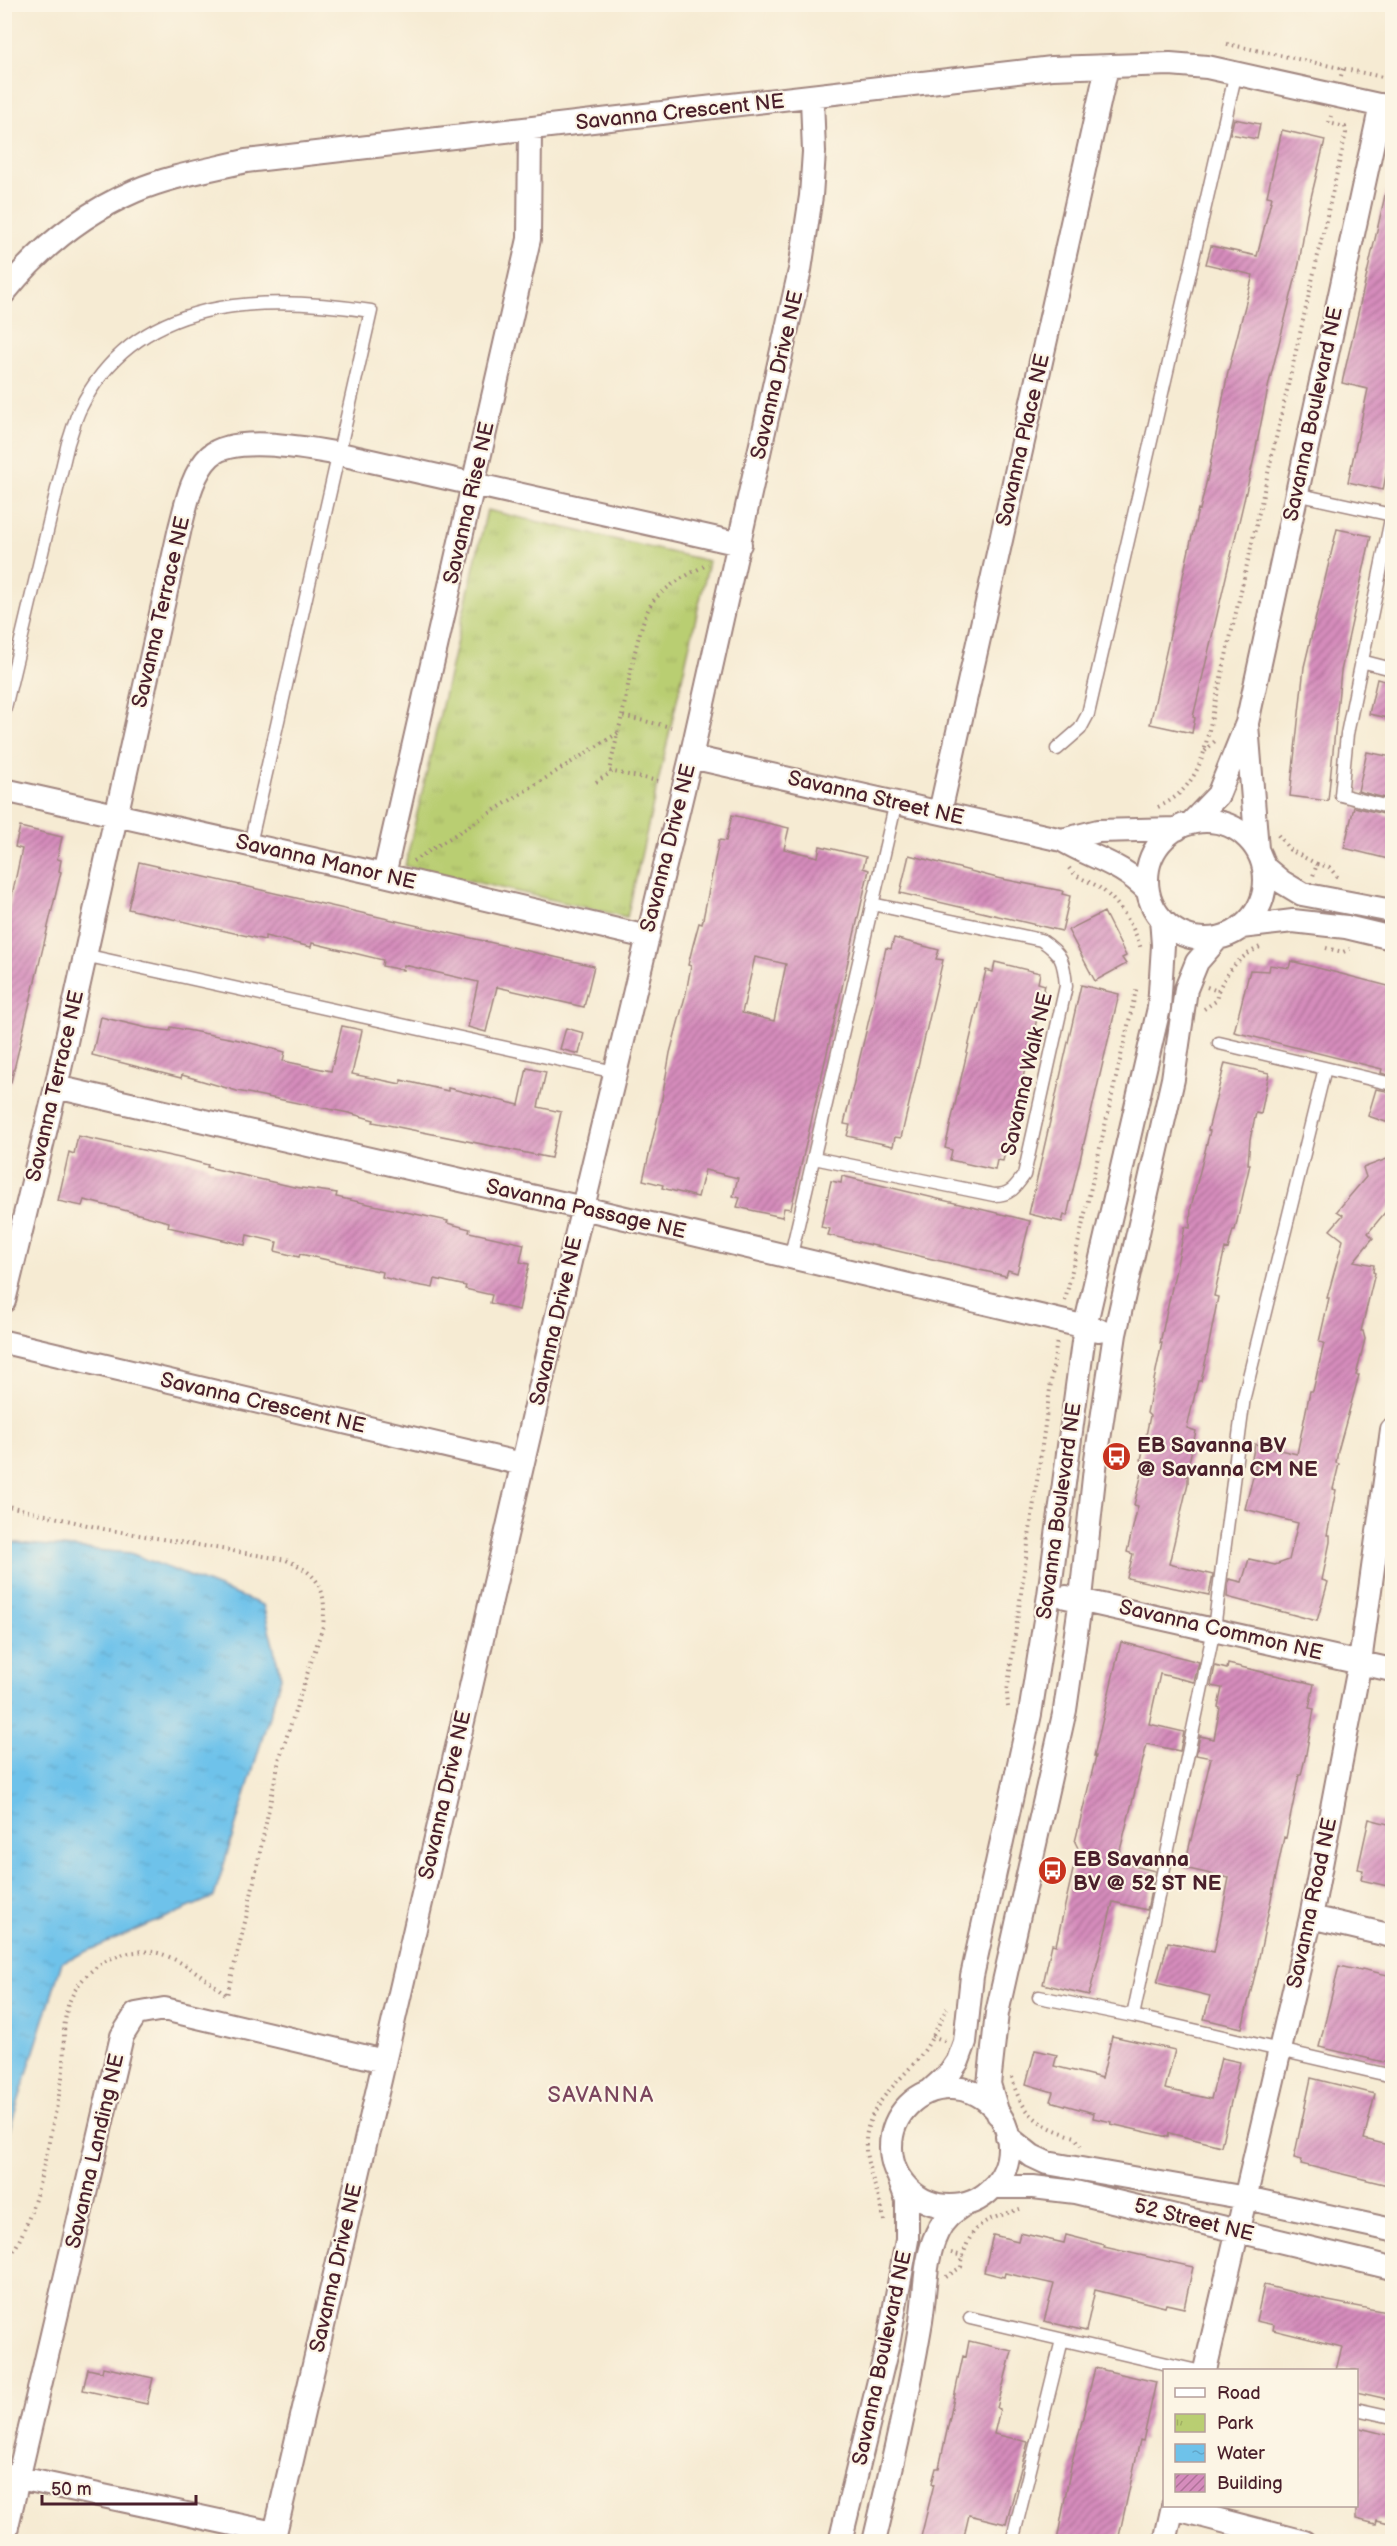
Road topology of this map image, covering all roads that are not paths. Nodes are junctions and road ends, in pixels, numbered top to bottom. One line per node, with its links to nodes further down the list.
1 (1107, 67): 2 (street, Savanna Crescent NE); 3 (street, Savanna Crescent NE); 21 (street, Savanna Place NE)
2 (1236, 72): 4 (street, Savanna Crescent NE); 16 (lane)
3 (812, 98): 5 (street, Savanna Crescent NE); 11 (street, Savanna Drive NE)
4 (1387, 106): 9 (street, Savanna Boulevard NE)
5 (530, 129): 6 (street, Savanna Crescent NE); 8 (street, Savanna Rise NE)
6 (4, 293)
7 (340, 454): 8 (street, Savanna Terrace NE); 14 (lane); 22 (street, Savanna Terrace NE); 25 (lane)
8 (474, 485): 11 (street, Savanna Terrace NE); 27 (street, Savanna Rise NE)
9 (1296, 494): 10 (lane); 15 (street, Savanna Boulevard NE)
10 (1392, 515): 12 (lane)
11 (740, 544): 17 (street, Savanna Drive NE)
12 (1361, 661): 13 (lane); 20 (lane)
13 (1392, 669)
14 (4, 712)
15 (1247, 723): 23 (street, Savanna Boulevard NE); 26 (street, Savanna Boulevard NE)
16 (1057, 749)
17 (691, 757): 19 (street, Savanna Street NE); 33 (street, Savanna Drive NE)
18 (4, 790): 22 (street, Savanna Manor NE)
19 (896, 802): 21 (street, Savanna Street NE); 29 (lane)
20 (1392, 808)
21 (940, 812): 24 (street, Savanna Street NE)
22 (115, 813): 25 (street, Savanna Manor NE); 36 (street, Savanna Terrace NE)
23 (1184, 826): 24 (street, Savanna Street NE); 26 (street); 28 (street)
24 (1062, 840): 28 (street, Savanna Street NE)
25 (250, 844): 27 (street, Savanna Manor NE)
26 (1260, 858): 30 (street); 32 (street)
27 (384, 875): 33 (street, Savanna Manor NE)
28 (1148, 891): 31 (street)
29 (872, 904): 42 (lane); 42 (lane, Savanna Walk NE)
30 (1392, 910)
31 (1161, 918): 35 (street); 46 (street, Savanna Boulevard NE)
32 (1241, 927): 34 (street); 35 (street)
33 (647, 936): 39 (street, Savanna Drive NE)
34 (1392, 938)
35 (1218, 939): 47 (street, Savanna Boulevard NE)
36 (84, 955): 39 (lane); 41 (street, Savanna Terrace NE)
37 (1219, 1043): 38 (lane)
38 (1324, 1068): 40 (lane); 53 (lane)
39 (615, 1072): 43 (street, Savanna Drive NE)
40 (1392, 1084)
41 (56, 1087): 43 (street, Savanna Passage NE); 45 (street, Savanna Terrace NE)
42 (813, 1158): 44 (lane)
43 (583, 1208): 44 (street, Savanna Passage NE); 50 (street, Savanna Drive NE)
44 (790, 1259): 46 (street, Savanna Passage NE)
45 (4, 1301)
46 (1085, 1327): 47 (street, Savanna Passage NE); 51 (street, Savanna Boulevard NE)
47 (1115, 1334): 52 (street, Savanna Boulevard NE)
48 (4, 1342): 50 (street, Savanna Crescent NE)
49 (1392, 1430): 54 (street, Savanna Road NE)
50 (522, 1464): 61 (street, Savanna Drive NE)
51 (1049, 1595): 52 (street, Savanna Common NE); 63 (street, Savanna Boulevard NE)
52 (1081, 1598): 53 (street, Savanna Common NE); 64 (street, Savanna Boulevard NE)
53 (1214, 1629): 54 (street, Savanna Common NE); 59 (lane)
54 (1360, 1662): 55 (street, Savanna Common NE); 56 (street, Savanna Road NE)
55 (1392, 1670)
56 (1311, 1917): 57 (street); 60 (street, Savanna Road NE)
57 (1392, 1936)
58 (1039, 1997): 59 (lane)
59 (1133, 2016): 60 (lane)
60 (1280, 2050): 62 (lane); 68 (street, Savanna Road NE)
61 (384, 2061): 79 (street, Savanna Landing NE); 81 (street, Savanna Drive NE)
62 (1392, 2076)
63 (929, 2092): 64 (street); 66 (street)
64 (998, 2114): 65 (street)
65 (1007, 2136): 67 (street); 68 (street, 52 Street NE)
66 (897, 2175): 69 (street); 83 (street, Savanna Boulevard NE)
67 (993, 2187): 69 (street); 70 (street, 52 Street NE)
68 (1246, 2198): 70 (street, Savanna Road NE); 71 (street, 52 Street NE)
69 (965, 2204): 84 (street, Savanna Boulevard NE)
70 (1238, 2230): 72 (street, 52 Street NE); 76 (street, Savanna Road NE)
71 (1392, 2230)
72 (1392, 2268)
73 (970, 2318): 74 (lane)
74 (1062, 2340): 75 (lane); 85 (lane)
75 (1190, 2369)
76 (1205, 2369)
77 (1358, 2409): 78 (lane)
78 (1392, 2417)
79 (12, 2477): 81 (street); 82 (street, Savanna Landing NE)
80 (1173, 2507): 86 (street); 87 (street)
81 (273, 2537)
82 (4, 2539)
83 (840, 2541)
84 (874, 2541)
85 (1012, 2541)
86 (1165, 2541)
87 (1304, 2541)

